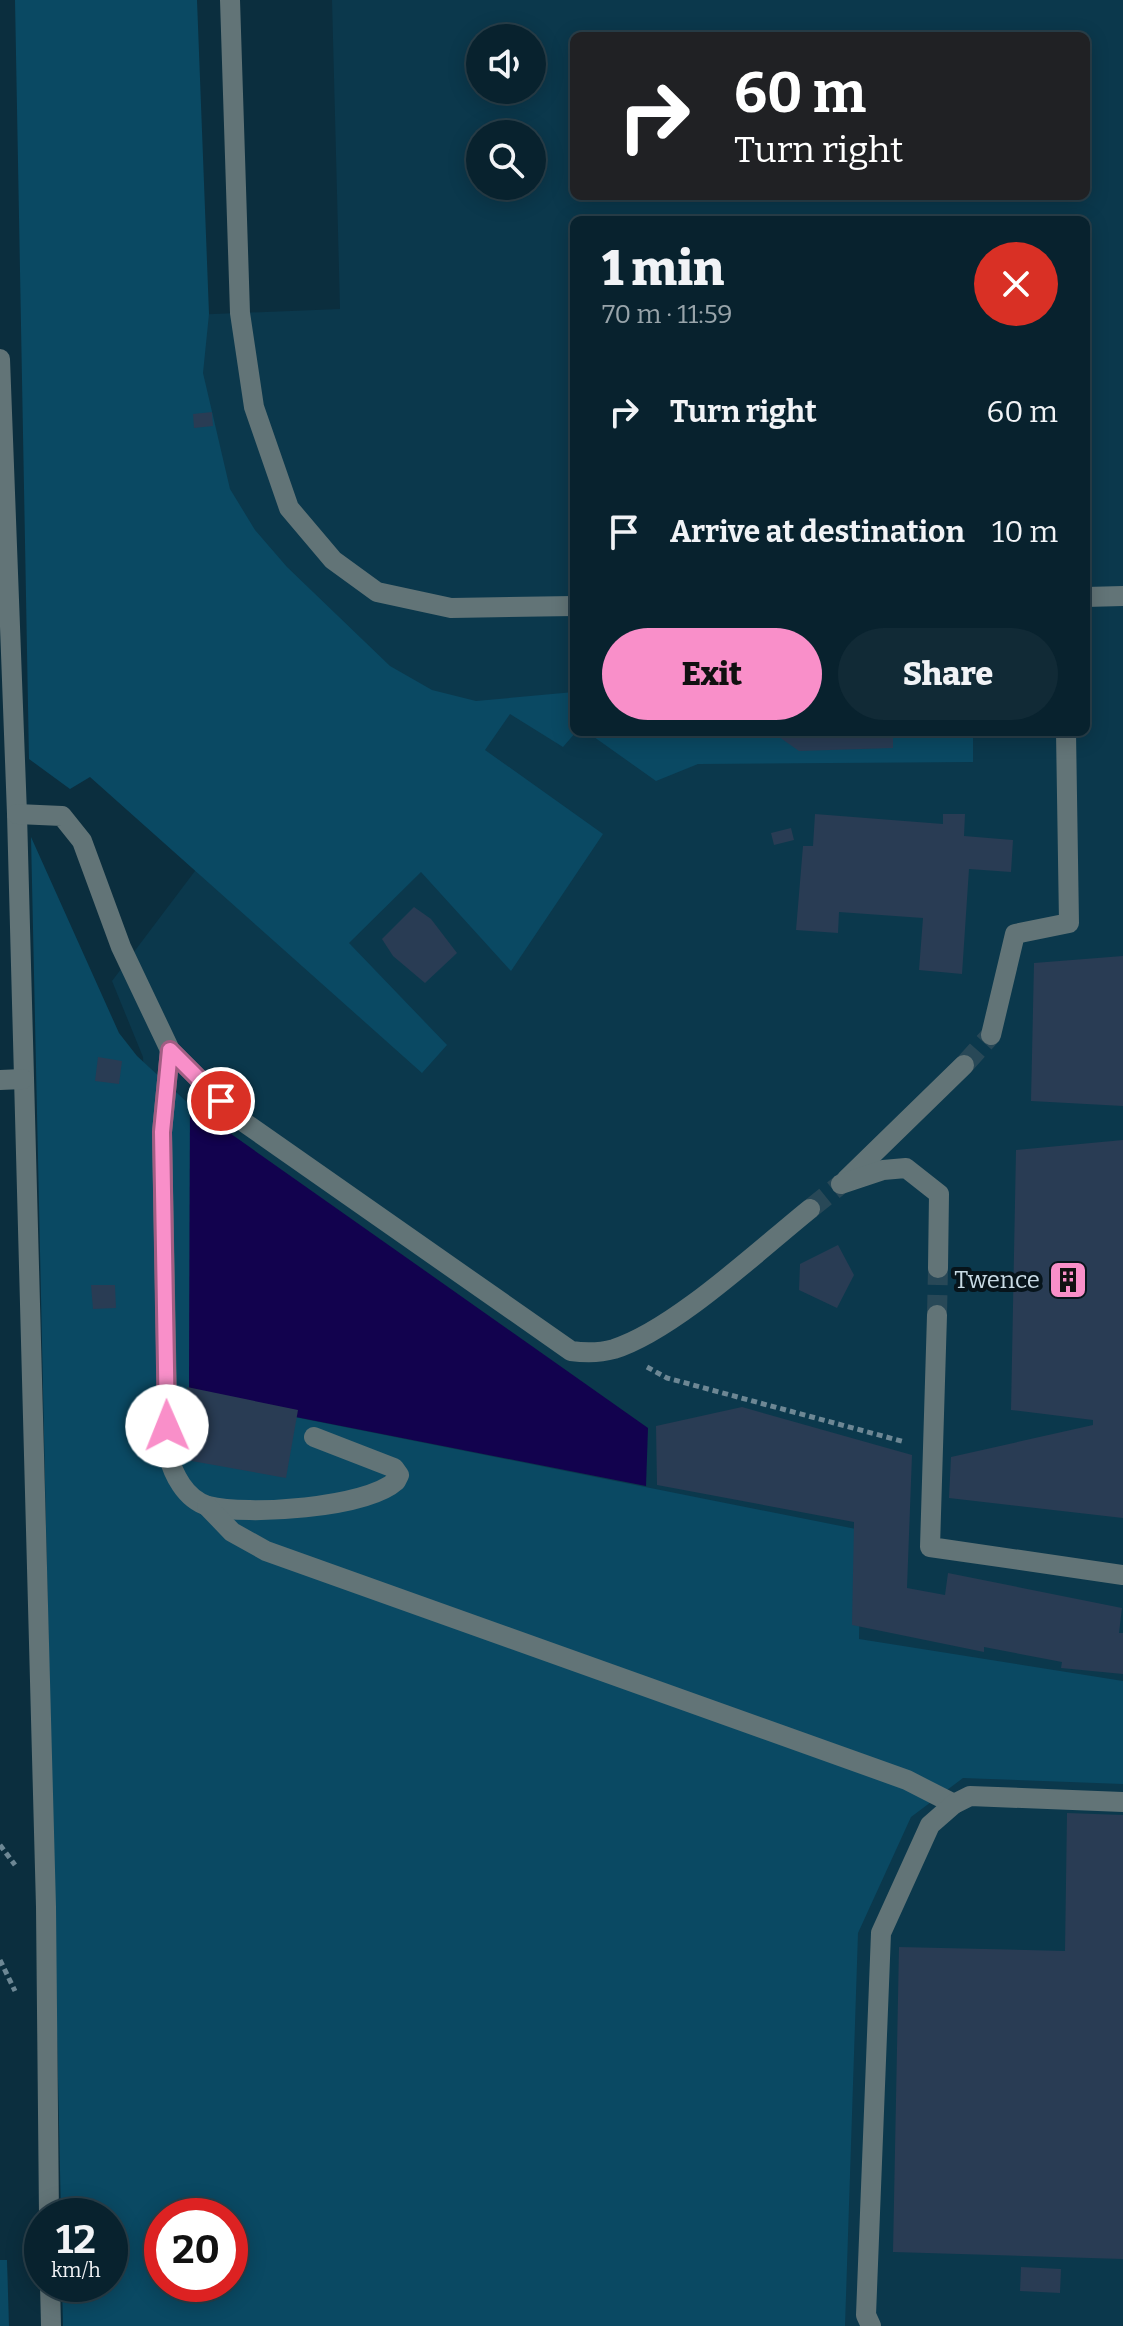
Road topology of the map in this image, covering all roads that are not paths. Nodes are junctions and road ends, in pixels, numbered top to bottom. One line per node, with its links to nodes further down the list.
1 (230, 0): 6 (street)
2 (0, 359): 3 (street)
3 (3, 566): 8 (street)
4 (1123, 596): 5 (street)
5 (1090, 597)
6 (570, 606)
7 (1066, 736): 9 (street)
8 (17, 814): 10 (street); 12 (street)
9 (991, 1035)
10 (170, 1050): 14 (street); 18 (street)
11 (964, 1065): 15 (street)
12 (23, 1079): 13 (street); 22 (street)
13 (0, 1080)
14 (810, 1209)
15 (938, 1268)
16 (937, 1315): 19 (street)
17 (314, 1437): 18 (street)
18 (207, 1506): 21 (street)
19 (1123, 1575)
20 (1123, 1802): 21 (street)
21 (954, 1804): 25 (street)
22 (49, 2198)
23 (50, 2302): 24 (street)
24 (51, 2326)
25 (871, 2326)

